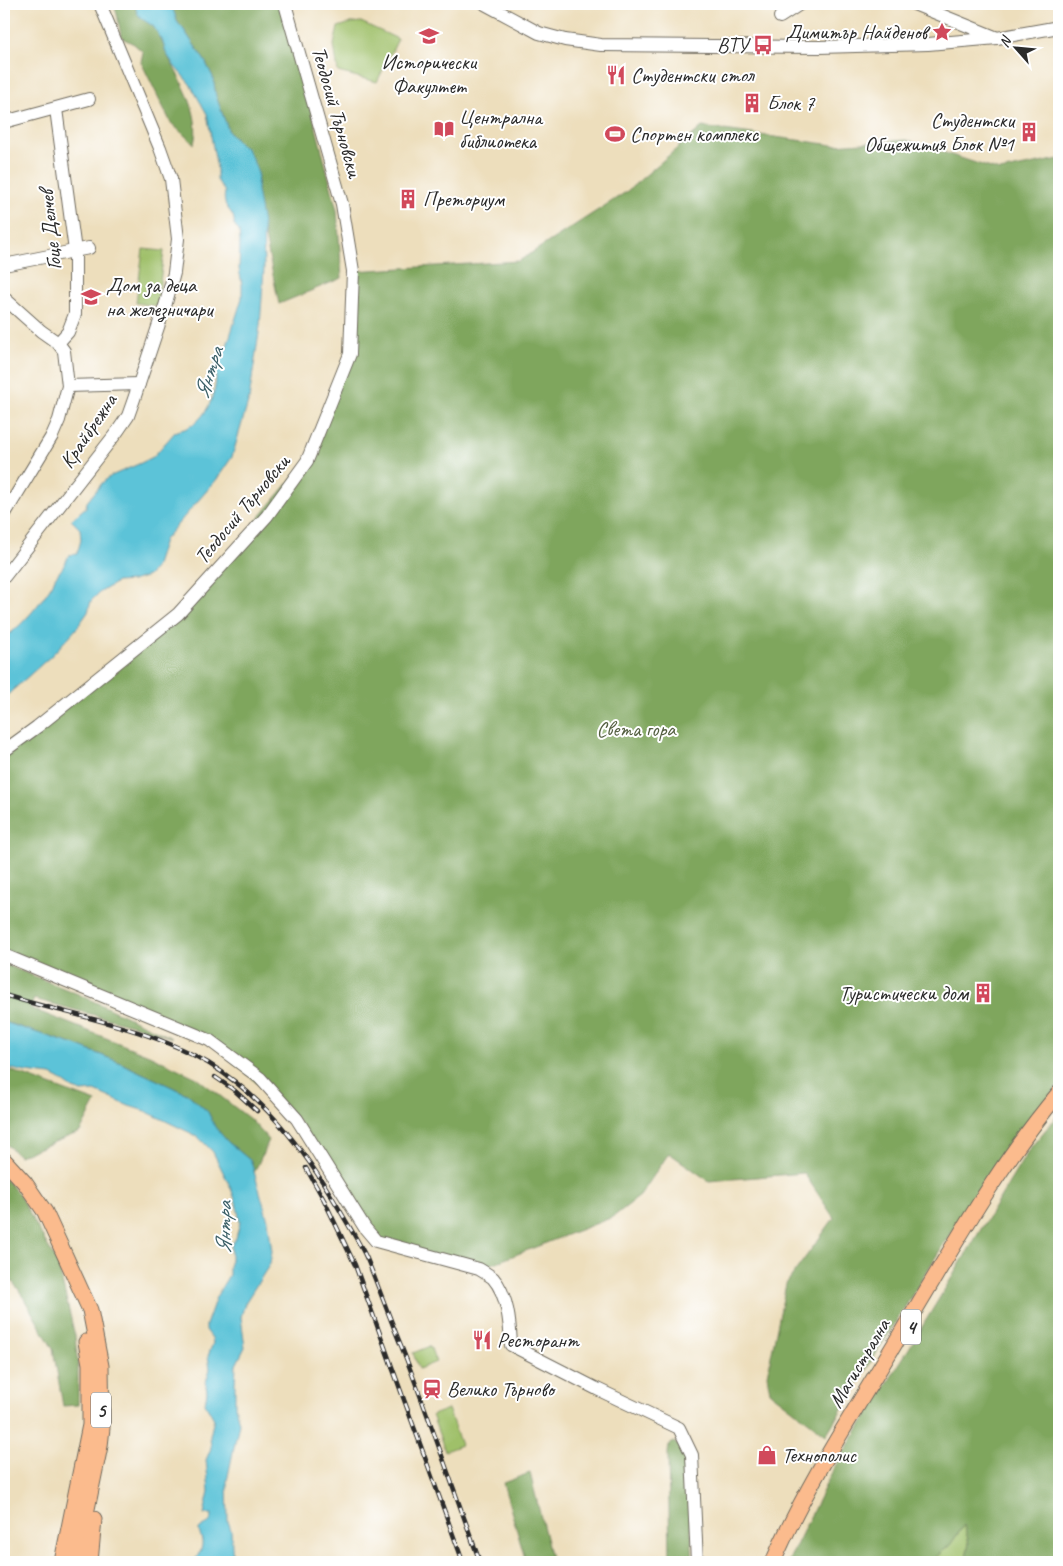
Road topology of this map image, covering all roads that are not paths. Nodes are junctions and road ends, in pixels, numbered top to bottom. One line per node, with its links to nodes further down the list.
1 (100, 4): 17 (street, Крайбрежна)
2 (285, 4): 21 (street, Теодосий Търновски)
3 (485, 4): 8 (street)
4 (800, 4): 6 (street)
5 (914, 4): 8 (street)
6 (780, 17)
7 (1059, 28): 8 (street)
8 (997, 38)
9 (89, 99): 10 (street)
10 (56, 109): 11 (street); 13 (street, Гоце Делчев)
11 (4, 122)
12 (89, 248): 13 (street)
13 (74, 251): 14 (street); 16 (street, Гоце Делчев)
14 (4, 265)
15 (4, 298): 16 (street)
16 (58, 343): 18 (street)
17 (139, 384): 18 (street); 20 (street, Крайбрежна)
18 (68, 386): 19 (street)
19 (4, 515)
20 (4, 577)
21 (4, 751)
22 (4, 955): 33 (street)
23 (1059, 1093): 34 (main road, Магистрална / 4)
24 (1059, 1100): 35 (main road, Магистрална / 4)
25 (4, 1160): 26 (main road, 5)
26 (68, 1260): 27 (main road, 5); 28 (main road, 5)
27 (100, 1446): 31 (main road, 5); 32 (main road)
28 (70, 1528): 29 (main road); 30 (main road, 5)
29 (57, 1562)
30 (62, 1562)
31 (76, 1562)
32 (90, 1562)
33 (697, 1562)
34 (773, 1562)
35 (778, 1562)

